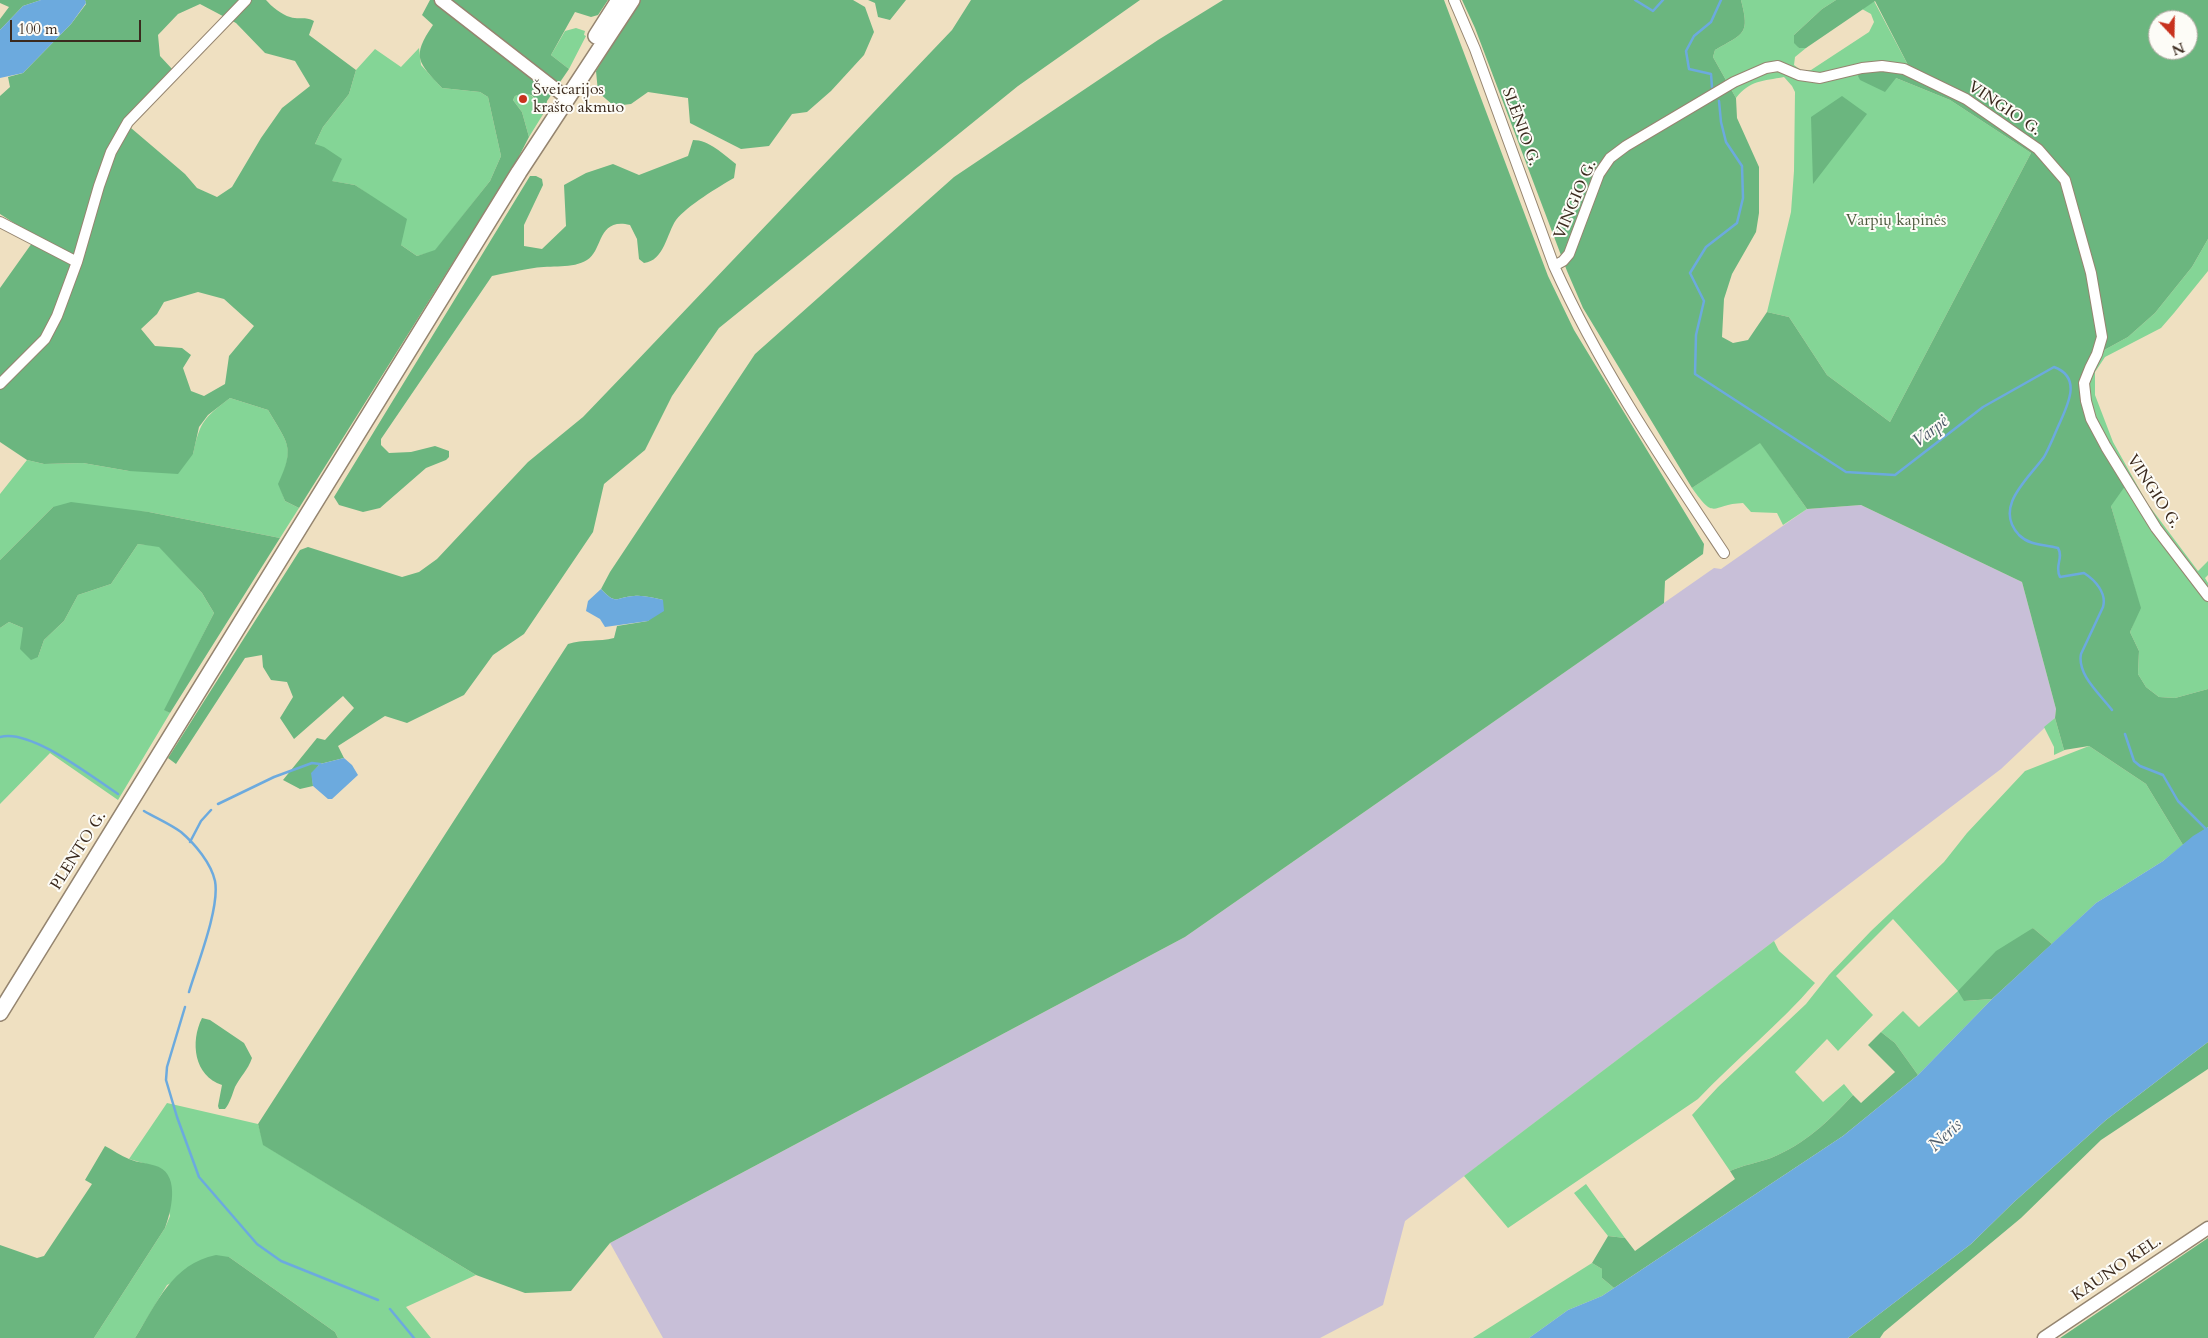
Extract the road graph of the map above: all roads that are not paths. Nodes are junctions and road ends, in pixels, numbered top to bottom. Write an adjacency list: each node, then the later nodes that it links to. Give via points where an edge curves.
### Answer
1 (246, 0): 8 (street, via 128,122 111,152 98,186)
2 (441, 0): 6 (main road)
3 (619, 0): 6 (highway, via 575,74)
4 (632, 0): 6 (highway, PLENTO G.)
5 (1454, 0): 9 (street, SLĖNIO G.)
6 (567, 98): 13 (highway, PLENTO G., via 518,172)
7 (0, 222): 8 (street)
8 (77, 262): 10 (street, via 45,339)
9 (1554, 266): 11 (street, SLĖNIO G., via 1584,329 1640,425); 12 (street, VINGIO G., via 1569,254 1599,174 1610,158 1759,70 1778,66 1799,75 1820,78 1862,68 1904,69 1966,99 2038,149 2065,180 2091,273 2102,337 2084,383 2091,419 2156,528)
10 (0, 384)
11 (1724, 553)
12 (2208, 596)
13 (0, 1013)
14 (2208, 1228): 15 (main road, KAUNO KEL.)
15 (2044, 1338)

